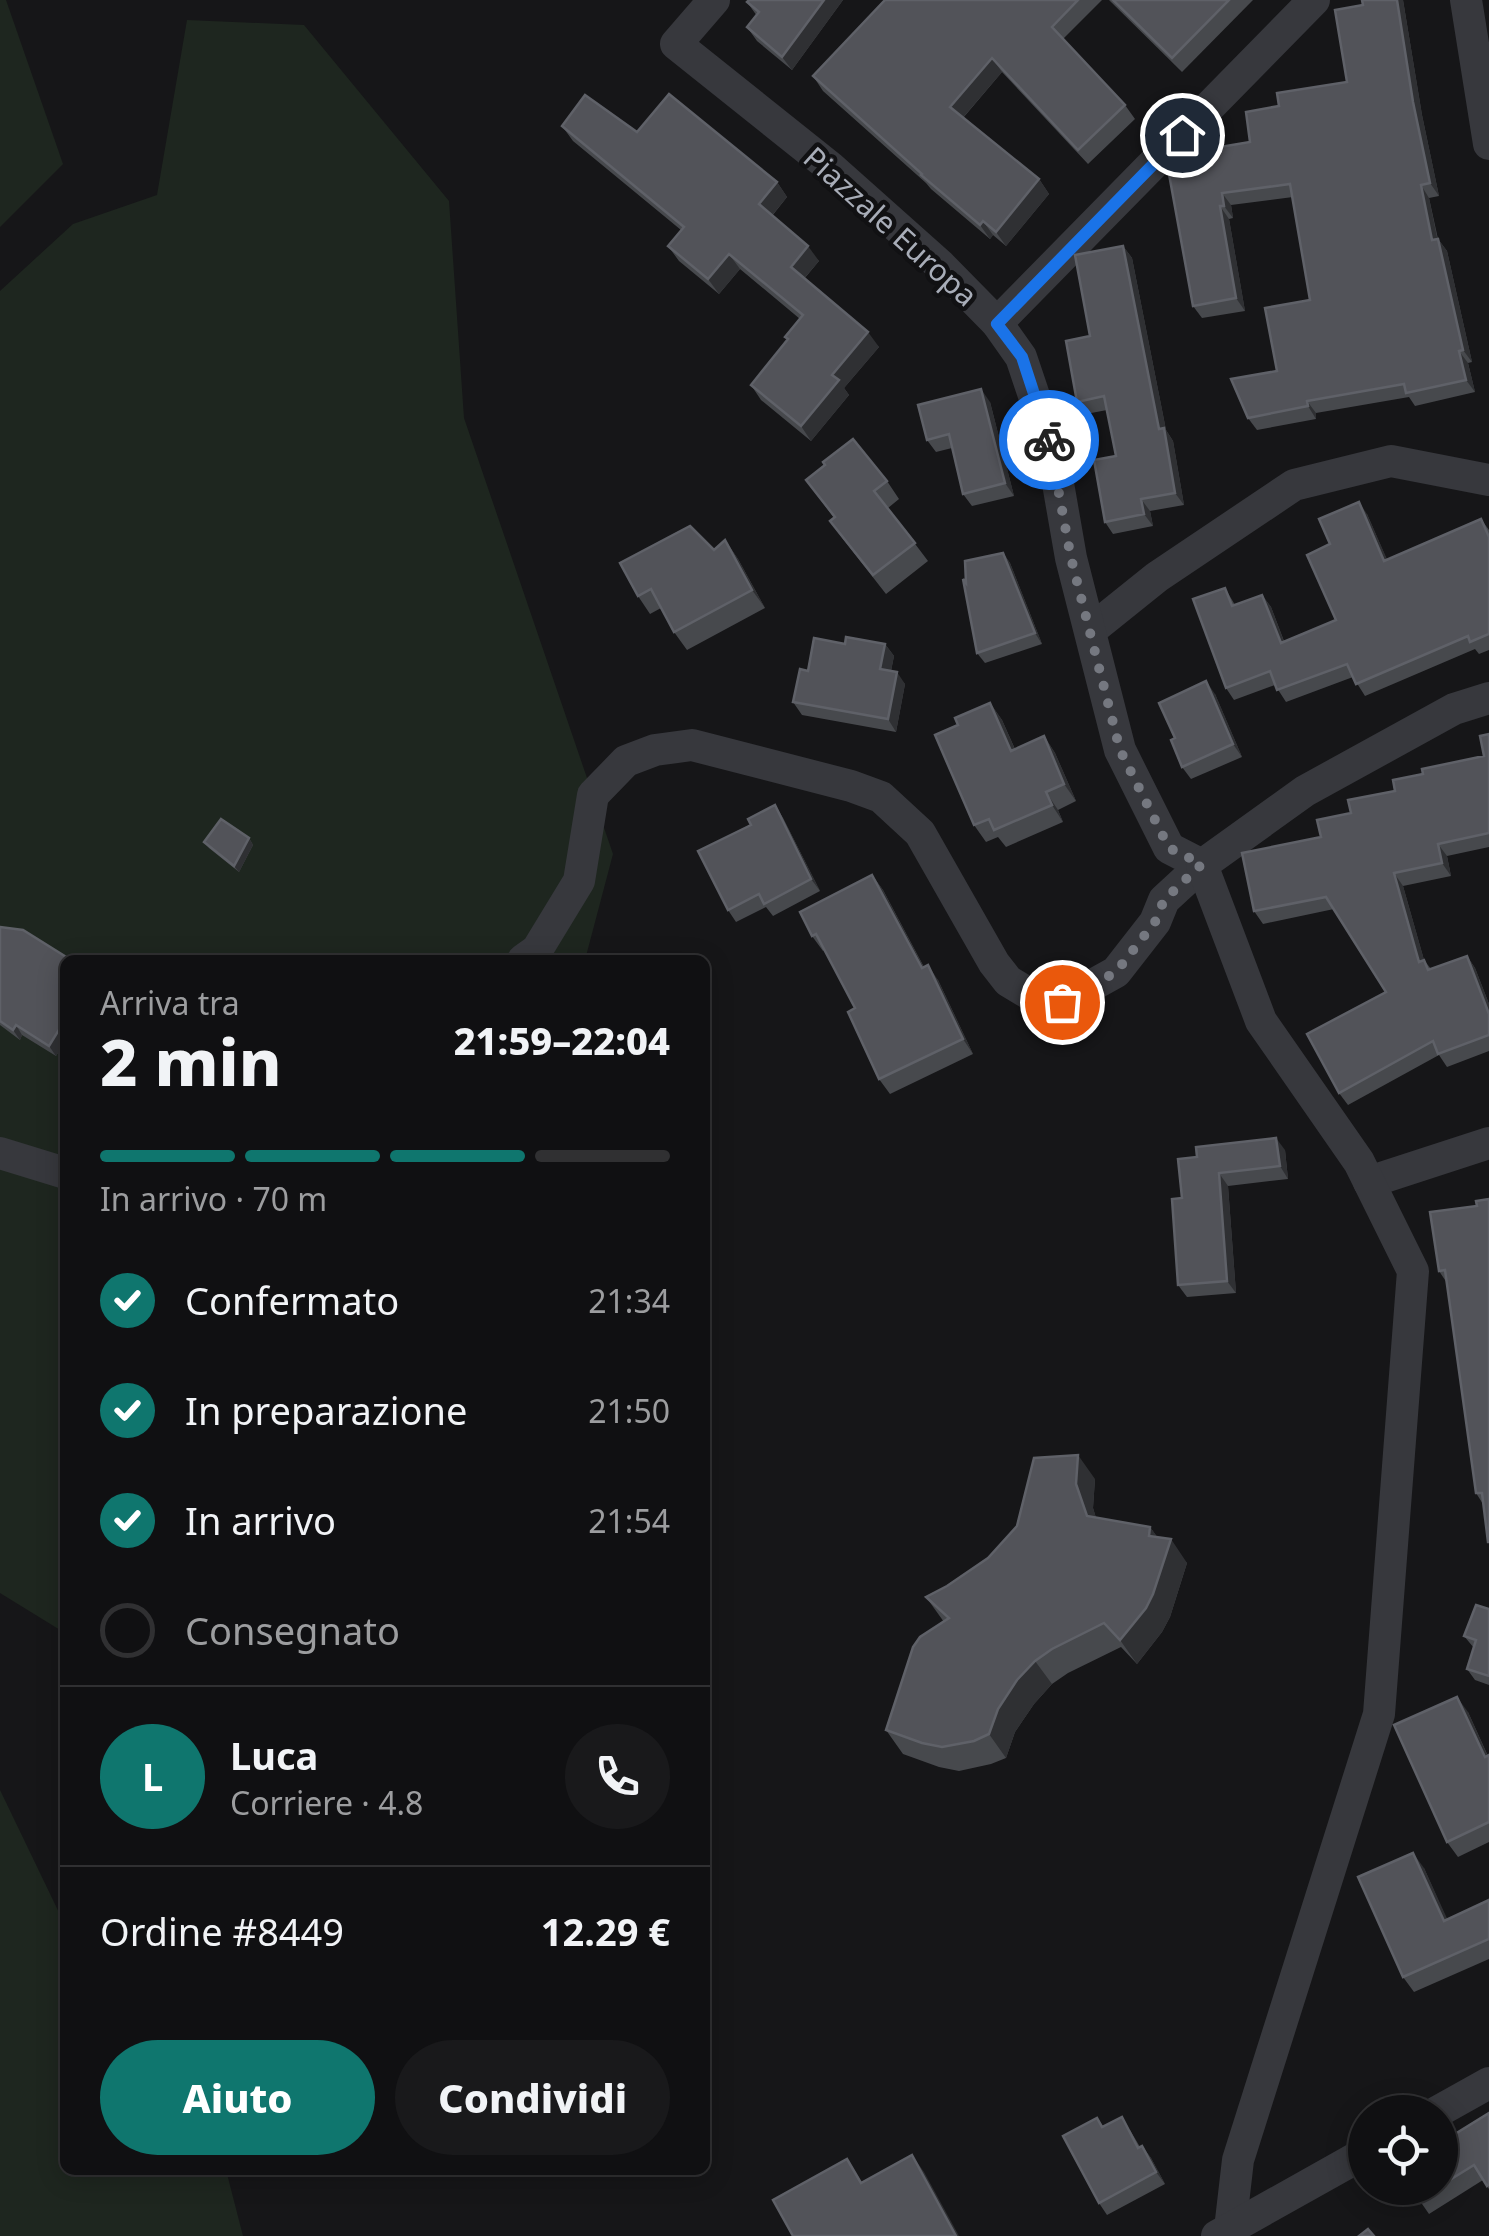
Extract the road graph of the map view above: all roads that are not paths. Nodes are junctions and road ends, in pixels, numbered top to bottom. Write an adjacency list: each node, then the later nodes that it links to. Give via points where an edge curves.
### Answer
1 (714, 0): 5 (street, Piazzale Europa, via 676,44 830,168)
2 (1314, 0): 5 (street)
3 (1466, 0): 4 (street)
4 (1489, 144)
5 (997, 324): 7 (street, Piazzale Europa, via 1022,357 1052,450)
6 (1489, 480): 7 (street, via 1392,462 1294,485 1156,577)
7 (1091, 630): 9 (street, Piazzale Europa, via 1120,750 1169,848)
8 (1489, 698): 9 (street, via 1454,709 1306,791)
9 (1202, 864): 10 (street, via 1164,900 1116,972 1062,1002 1038,999 1008,981 994,963 920,833 881,797 692,745 674,747 626,761 593,795 579,881); 14 (street, via 1261,1022)
10 (530, 955)
11 (1489, 1142): 14 (street)
12 (0, 1153): 13 (street)
13 (60, 1171)
14 (1369, 1182): 18 (street, via 1414,1271 1379,1714 1238,2160)
15 (1489, 2083): 16 (street)
16 (1458, 2100)
17 (1348, 2162): 18 (street)
18 (1223, 2232)

